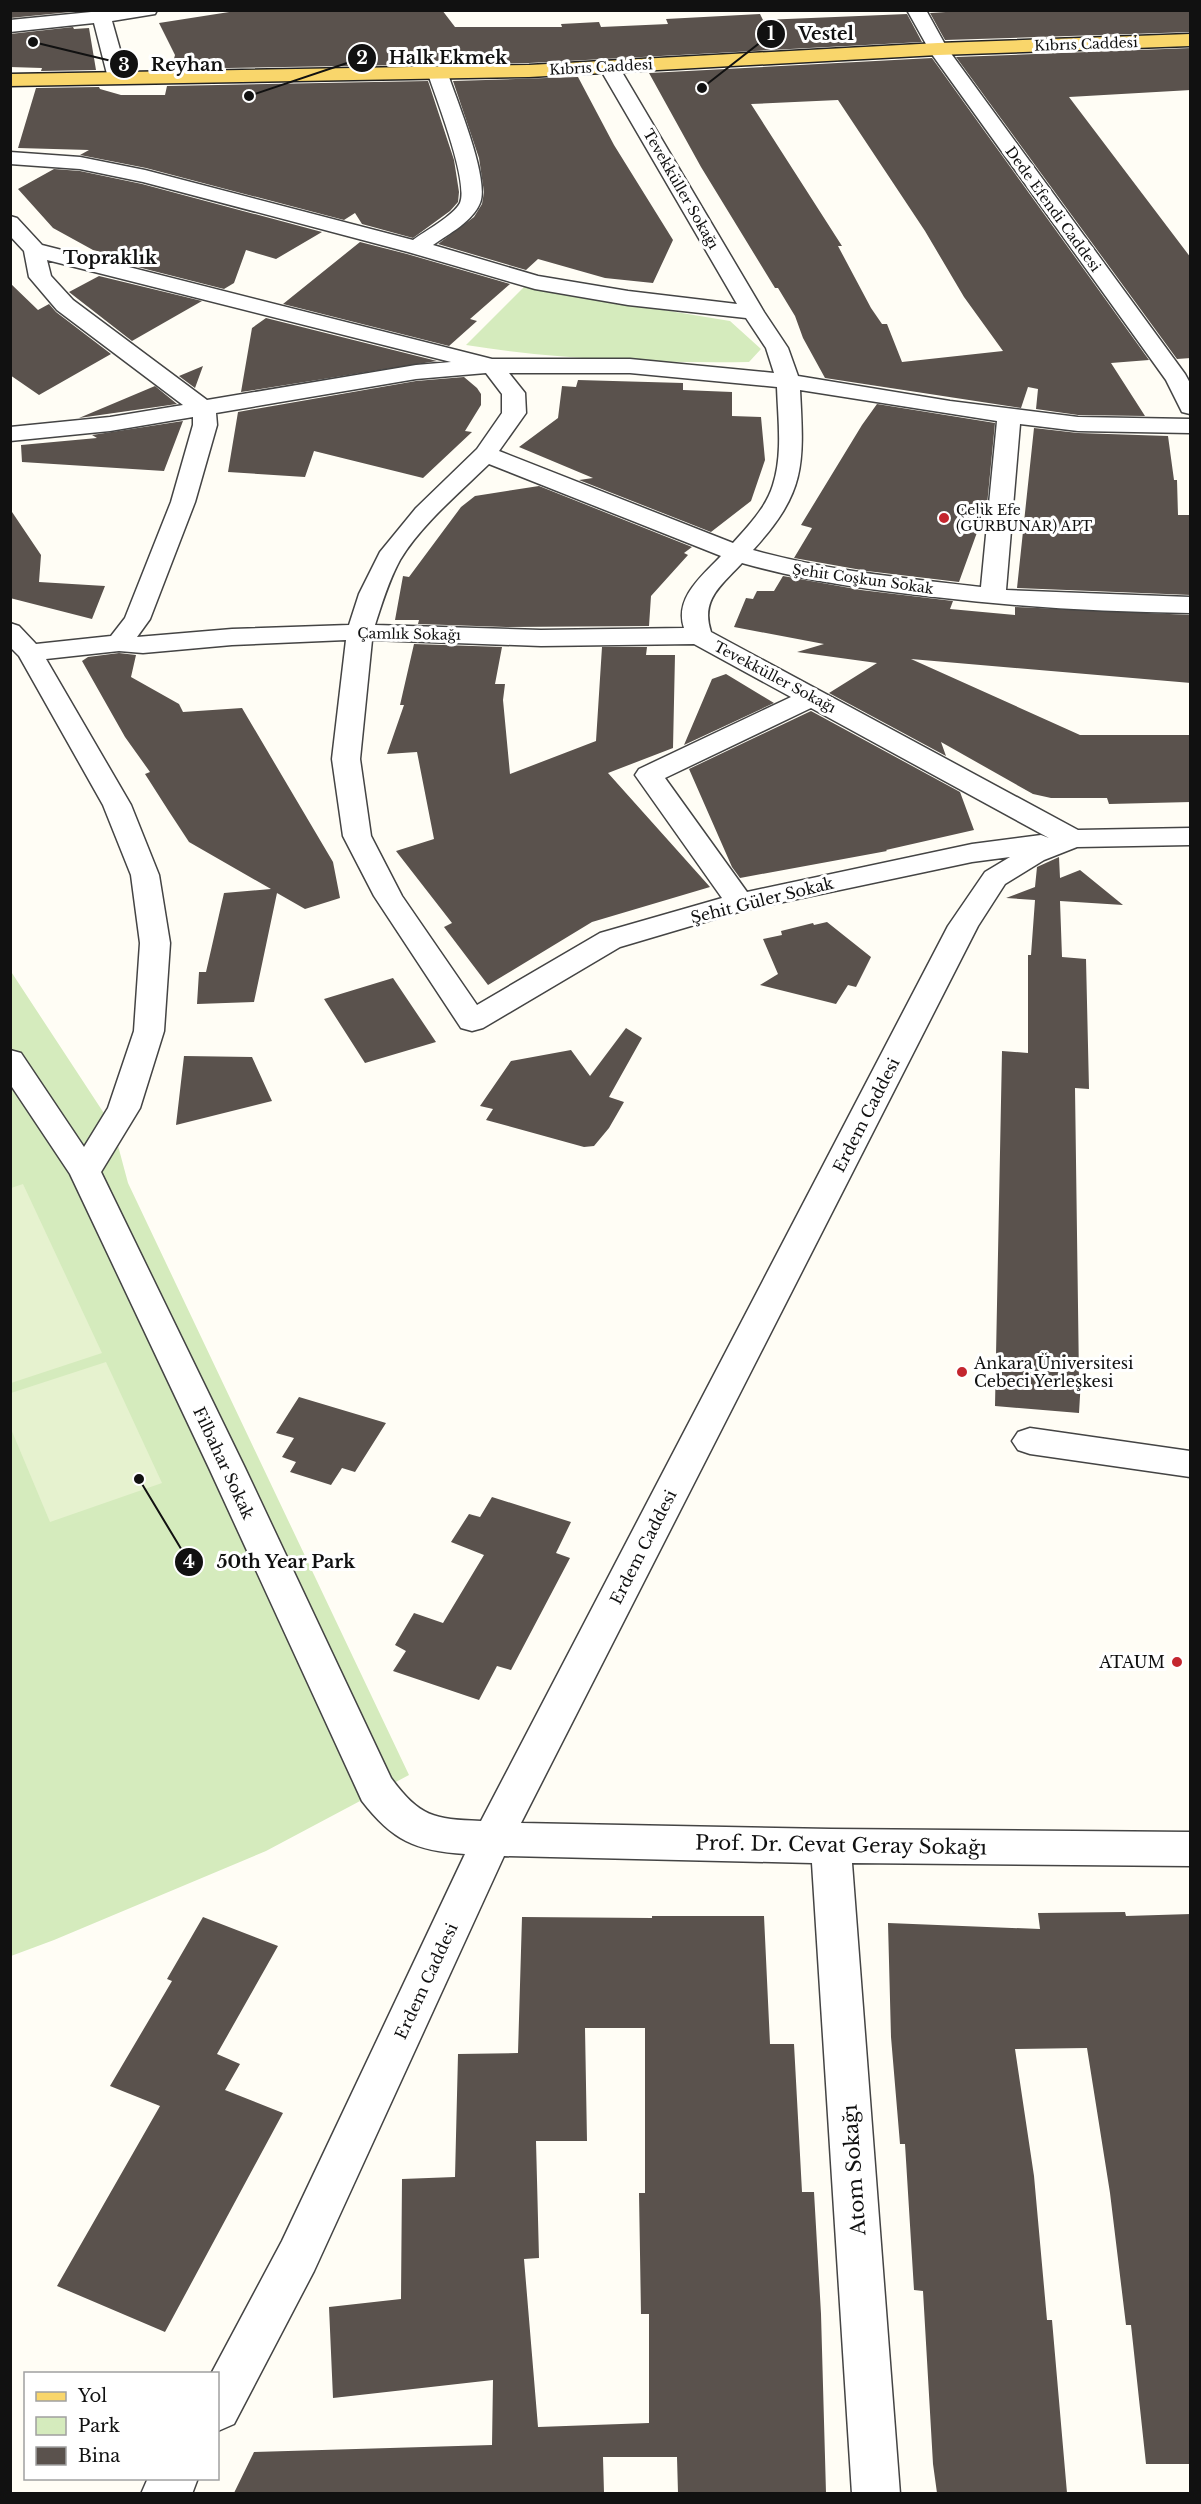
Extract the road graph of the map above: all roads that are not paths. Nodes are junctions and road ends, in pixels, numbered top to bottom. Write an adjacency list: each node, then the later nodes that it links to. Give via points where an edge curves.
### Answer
1 (148, 10): 3 (street)
2 (916, 10): 6 (street, Dede Efendi Caddesi)
3 (101, 14): 4 (street); 9 (street)
4 (10, 26)
5 (1191, 40): 6 (main road, Kıbrıs Caddesi)
6 (938, 49): 7 (main road, Kıbrıs Caddesi); 17 (street, Dede Efendi Caddesi)
7 (609, 67): 8 (main road, Kıbrıs Caddesi); 15 (street, Tevekküller Sokağı)
8 (438, 74): 9 (main road, Kıbrıs Caddesi); 13 (street, via 472,179 472,201)
9 (118, 78): 10 (main road, Kıbrıs Caddesi)
10 (10, 80)
11 (10, 158): 13 (street, via 80,163 145,177)
12 (10, 222): 14 (street)
13 (416, 247): 15 (street, via 535,282 628,298)
14 (34, 249): 16 (street); 20 (street, via 40,277 65,305)
15 (753, 312): 18 (street, Tevekküller Sokağı, via 777,348)
16 (492, 366): 18 (street, via 630,366); 20 (street, via 416,372); 24 (street, via 513,393 514,413)
17 (1184, 379): 19 (street, Dede Efendi Caddesi)
18 (788, 381): 21 (street); 25 (street, Tevekküller Sokağı, via 791,446 785,486 765,522)
19 (1191, 407)
20 (204, 409): 23 (street); 31 (street, via 205,425 183,502 137,619)
21 (1009, 417): 22 (street, via 1078,424); 26 (street)
22 (1191, 426)
23 (10, 434)
24 (485, 454): 25 (street, Şehit Coşkun Sokak); 29 (street, via 425,513 389,557)
25 (736, 553): 26 (street, Şehit Coşkun Sokak, via 850,580); 30 (street, Tevekküller Sokağı, via 700,594 693,617)
26 (993, 596): 27 (street, Şehit Coşkun Sokak)
27 (1191, 605)
28 (10, 631): 32 (street)
29 (360, 632): 30 (street, Çamlık Sokağı, via 541,638); 31 (street, Çamlık Sokağı, via 143,645); 36 (street, Şehit Güler Sokak, via 346,759 357,836 388,896 472,1021 610,940)
30 (699, 636): 33 (street, Tevekküller Sokağı)
31 (119, 643): 32 (street, Çamlık Sokağı)
32 (30, 653): 38 (street, via 117,805 145,875 155,943 149,1031 124,1108)
33 (812, 697): 35 (street, Tevekküller Sokağı); 36 (street, via 649,775)
34 (1191, 837): 35 (street, Erdem Caddesi)
35 (1073, 839): 36 (street, Şehit Güler Sokak, via 972,853); 41 (street, Erdem Caddesi, via 1034,854 995,878 963,926)
36 (740, 902)
37 (10, 1060): 38 (street, Filbahar Sokak)
38 (85, 1172): 41 (street, Filbahar Sokak, via 376,1789 399,1817 419,1830 450,1837)
39 (1030, 1441): 40 (street)
40 (1191, 1464)
41 (492, 1839): 42 (street, Prof. Dr. Cevat Geray Sokağı); 44 (street, Erdem Caddesi, via 298,2256)
42 (831, 1846): 43 (street, Prof. Dr. Cevat Geray Sokağı); 47 (street, Atom Sokağı)
43 (1191, 1849)
44 (219, 2406)
45 (173, 2480): 46 (street)
46 (165, 2493)
47 (876, 2493)

